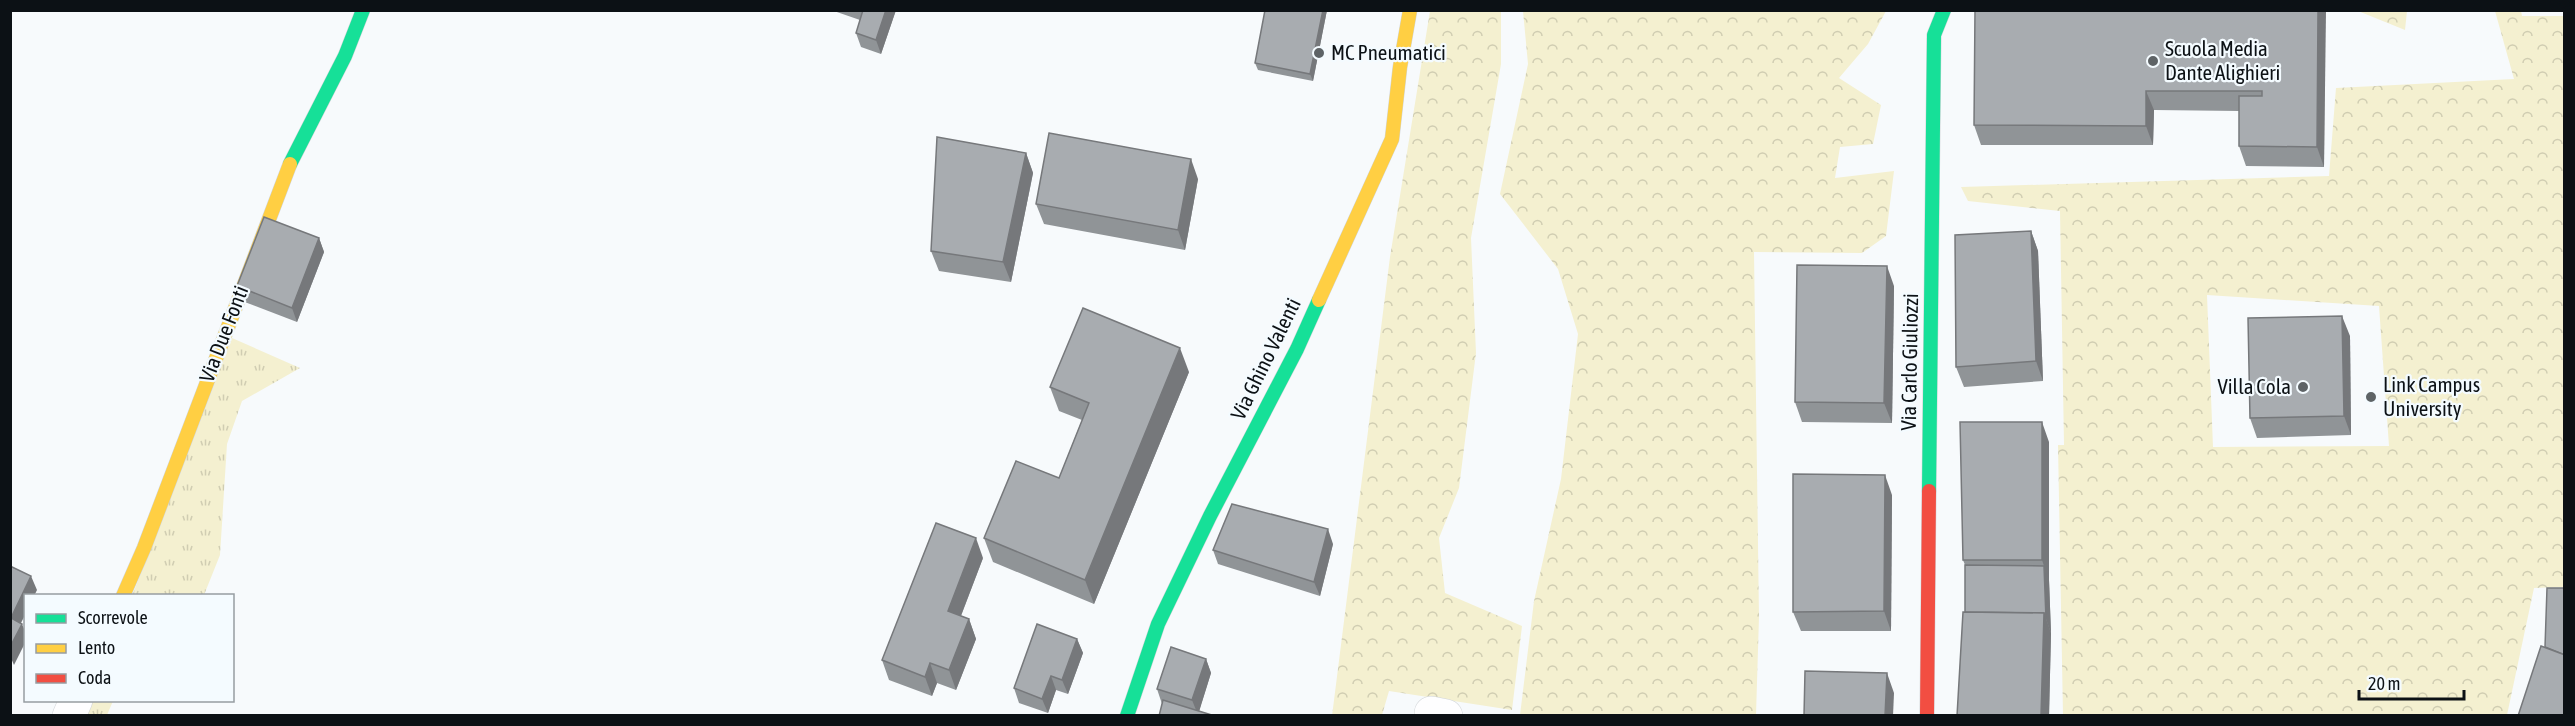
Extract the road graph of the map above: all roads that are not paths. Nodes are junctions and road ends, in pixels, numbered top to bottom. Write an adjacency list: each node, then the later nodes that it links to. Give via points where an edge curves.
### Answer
1 (363, 10): 4 (street, Via Due Fonti, via 345,56 283,178)
2 (1410, 10): 7 (street, Via Ghino Valenti, via 1392,139 1297,349 1158,624)
3 (1944, 10): 8 (street, Via Carlo Giuliozzi, via 1934,35)
4 (124, 594)
5 (75, 702): 6 (street)
6 (69, 716)
7 (1127, 716)
8 (1927, 716)

